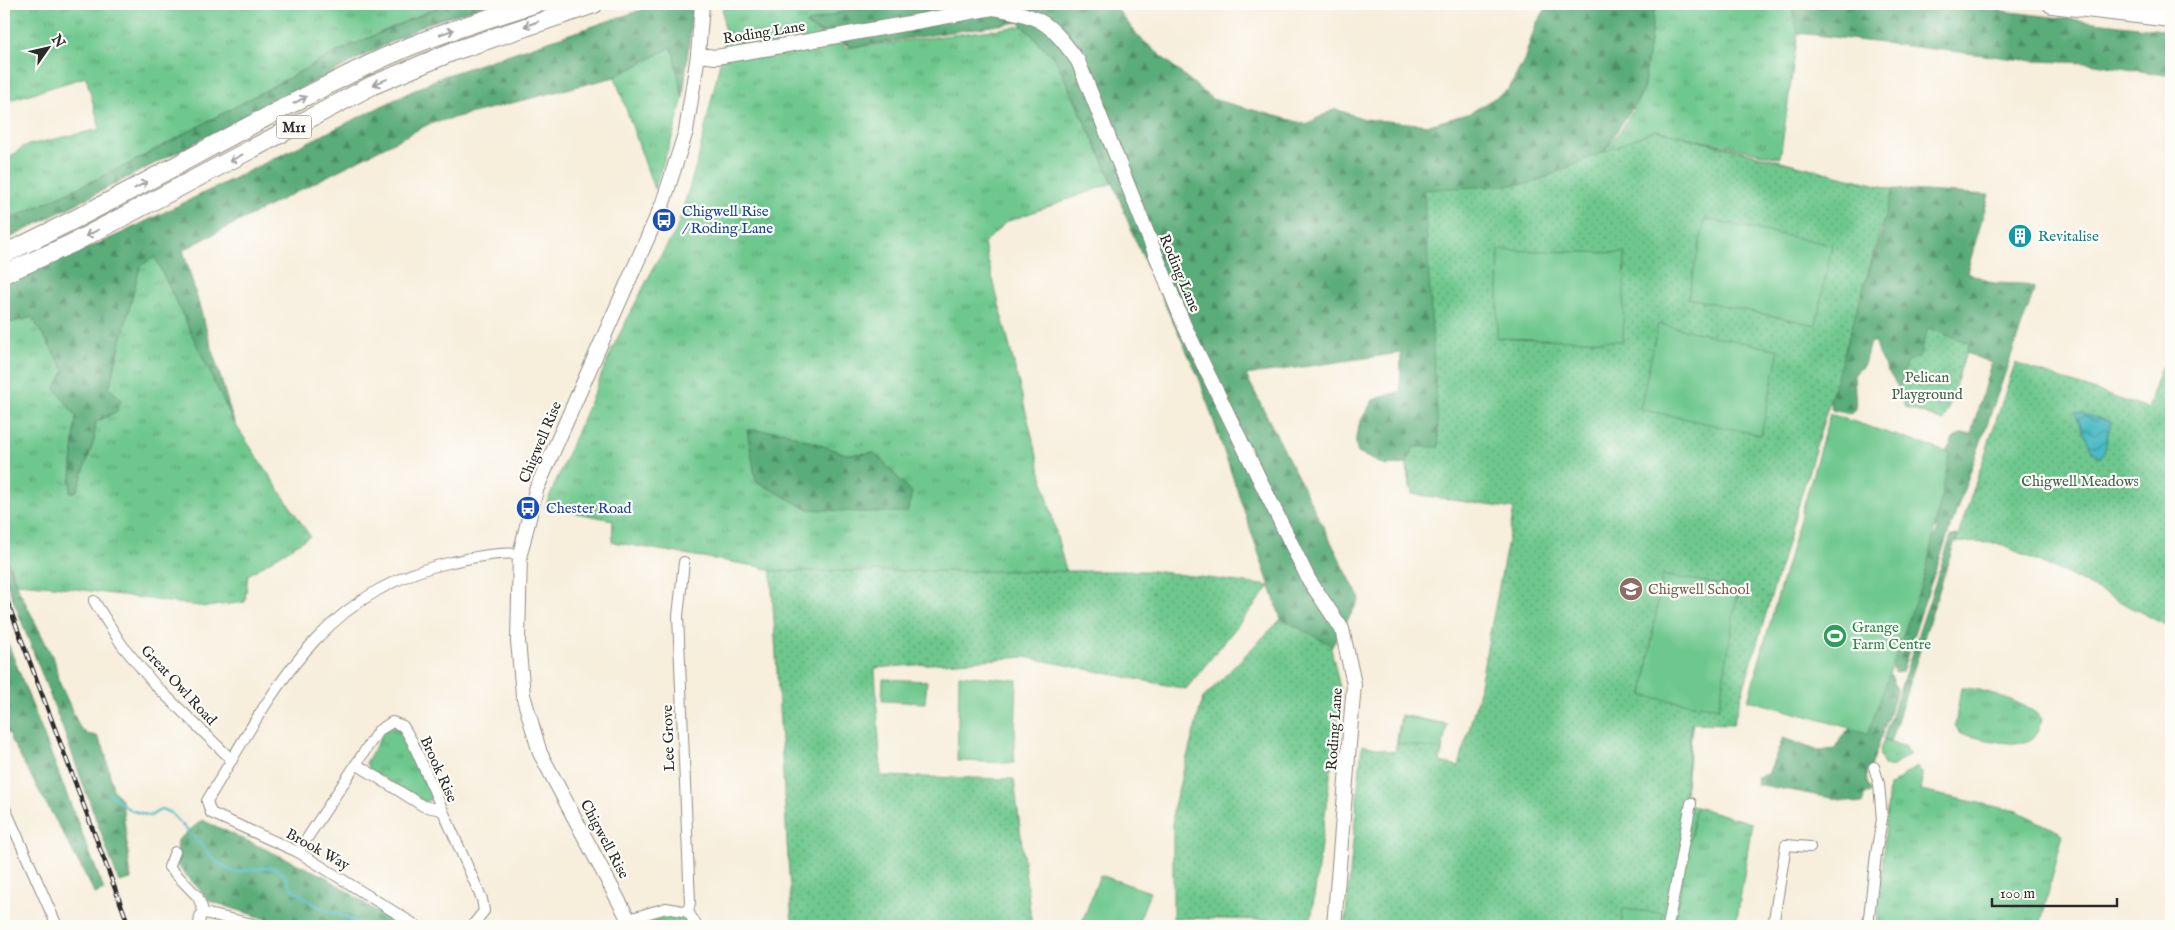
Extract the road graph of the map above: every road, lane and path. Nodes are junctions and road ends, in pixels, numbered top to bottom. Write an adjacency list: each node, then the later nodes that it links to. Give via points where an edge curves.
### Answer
1 (534, 4): 7 (highway, M11, one-way to 1, via 364,66 444,33)
2 (594, 4): 8 (highway, M11, one-way to 8, via 454,50 373,85 81,238)
3 (702, 4): 6 (street, Roding Lane)
4 (2052, 4): 5 (highway)
5 (2171, 18)
6 (698, 55): 9 (street, Chigwell Rise, via 686,131 663,203 536,490); 29 (street, Roding Lane, via 716,57 993,8 1040,19 1060,37 1078,61 1184,325 1309,580 1342,629 1354,684)
7 (4, 254)
8 (4, 274)
9 (520, 554): 12 (street, via 479,556 425,568 373,591 337,617 298,657); 23 (street, Chigwell Rise, via 518,641 523,695 540,753)
10 (684, 562): 21 (street, Lee Grove, via 678,616)
11 (94, 601): 12 (street, Great Owl Road, via 122,645 155,685)
12 (232, 760): 20 (street, Brook Way, via 207,801 211,813)
13 (356, 764): 17 (street, via 423,806); 17 (street, Brook Rise, via 378,730 392,722 403,726); 20 (street, Brook Rise)
14 (1874, 767): 32 (street, via 1882,819)
15 (1691, 803): 30 (street)
16 (4, 806): 24 (street)
17 (441, 810): 27 (street, Brook Rise, via 482,899 484,911)
18 (1810, 847): 31 (street, via 1786,845)
19 (175, 852): 22 (street, via 169,867 198,897)
20 (298, 852): 26 (street, Brook Way)
21 (688, 912): 23 (street, via 666,908); 28 (street)
22 (201, 919): 25 (street)
23 (630, 923)
24 (57, 926)
25 (261, 926)
26 (418, 926)
27 (472, 926)
28 (698, 926)
29 (1334, 926)
30 (1668, 926)
31 (1773, 926)
32 (1868, 926)

